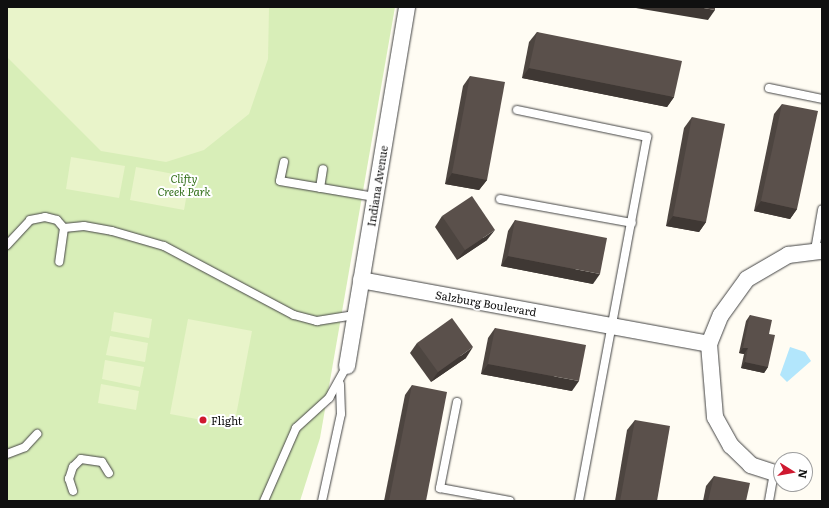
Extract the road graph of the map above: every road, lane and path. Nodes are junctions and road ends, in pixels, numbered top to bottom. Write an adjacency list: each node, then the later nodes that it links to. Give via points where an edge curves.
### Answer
1 (407, 7): 8 (street, Indiana Avenue)
2 (769, 88): 3 (lane)
3 (822, 99)
4 (517, 110): 11 (lane, via 647,137)
5 (284, 162): 7 (lane, via 280,180)
6 (323, 169): 7 (lane)
7 (320, 188): 8 (lane)
8 (375, 197): 16 (street, Indiana Avenue)
9 (500, 199): 11 (lane)
10 (822, 210): 14 (lane)
11 (632, 223): 18 (lane)
12 (64, 228): 13 (lane, via 57,220 45,217 30,220); 15 (lane); 17 (lane, via 84,226 112,231 164,246 294,315 317,321)
13 (7, 245)
14 (819, 250): 19 (street, via 788,255 747,279 721,315)
15 (59, 262)
16 (361, 280): 17 (street, Indiana Avenue); 18 (street, Salzburg Boulevard)
17 (355, 315): 20 (street, Indiana Avenue)
18 (612, 326): 19 (street, Salzburg Boulevard); 32 (lane)
19 (709, 344): 25 (street, via 715,417 731,446 751,465)
20 (347, 366): 21 (lane)
21 (340, 384): 29 (lane, via 296,428); 30 (lane, via 341,414)
22 (457, 402): 31 (lane, via 440,488)
23 (37, 434): 24 (lane, via 25,447)
24 (7, 454)
25 (773, 472)
26 (109, 473): 28 (lane, via 102,462 91,458 81,459 73,467 69,479)
27 (773, 489): 33 (lane)
28 (73, 491)
29 (264, 501)
30 (322, 501)
31 (510, 501)
32 (579, 501)
33 (769, 501)

